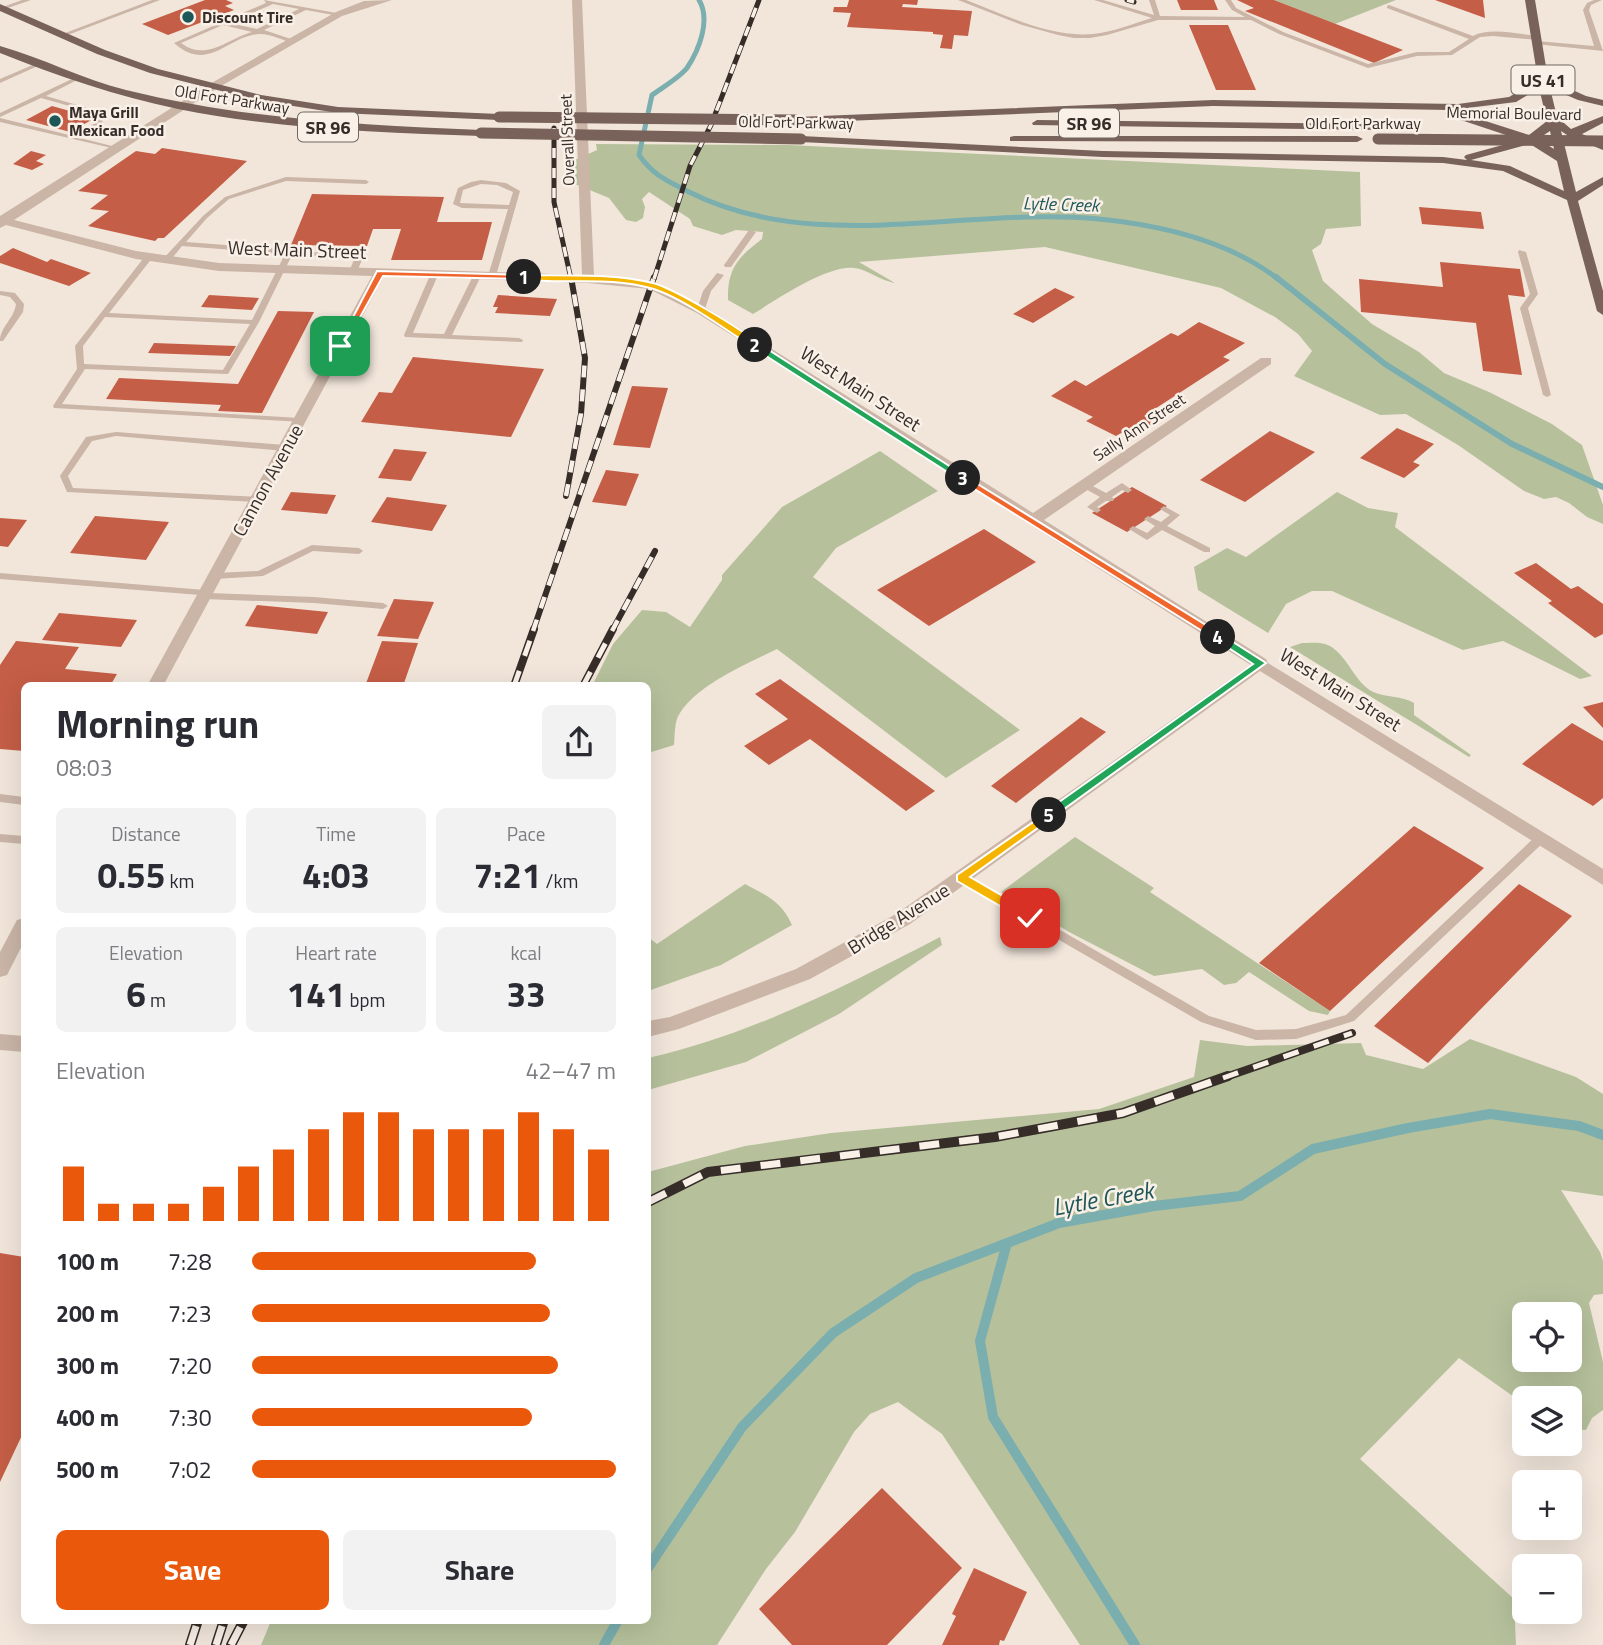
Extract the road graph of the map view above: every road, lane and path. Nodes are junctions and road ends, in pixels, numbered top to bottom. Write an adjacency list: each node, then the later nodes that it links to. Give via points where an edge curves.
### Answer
1 (28, 0): 13 (lane)
2 (157, 0): 21 (lane)
3 (261, 0): 12 (lane)
4 (387, 0): 16 (street)
5 (577, 0): 70 (street, Overall Street)
6 (961, 0): 17 (lane, via 1075,36 1107,33)
7 (1097, 0): 17 (lane)
8 (1152, 0): 17 (lane)
9 (1228, 0): 18 (lane, via 1234,9)
10 (1530, 0): 24 (main road, US 41)
11 (1599, 0): 26 (lane, via 1586,10)
12 (272, 2): 15 (lane); 19 (lane)
13 (2, 7): 21 (main road, Old Fort Parkway / SR 96)
14 (1389, 7): 22 (lane)
15 (305, 8): 16 (lane); 20 (lane)
16 (339, 14): 23 (street)
17 (1158, 18): 18 (lane)
18 (1254, 19): 22 (lane, via 1368,66 1417,54 1450,54)
19 (222, 23): 20 (lane); 20 (lane, via 177,43 203,54)
20 (258, 32): 23 (lane)
21 (63, 35): 31 (main road, Old Fort Parkway / SR 96, via 154,71)
22 (1473, 38): 24 (lane, via 1493,34)
23 (292, 41): 31 (street)
24 (1537, 41): 26 (lane); 30 (main road, US 41)
25 (0, 49): 27 (main road, Old Fort Parkway / SR 96)
26 (1601, 49)
27 (37, 65): 28 (main road, Old Fort Parkway / SR 96); 29 (lane)
28 (76, 79): 32 (lane); 34 (main road, Old Fort Parkway / SR 96)
29 (0, 81)
30 (1543, 81): 33 (main road); 35 (main road, via 1524,95 1499,103); 39 (main road, US 41)
31 (212, 87): 34 (street); 38 (main road, Old Fort Parkway / SR 96, bridge, via 338,110)
32 (41, 96): 36 (lane); 43 (lane, via 100,117 100,123)
33 (1603, 103)
34 (177, 107): 44 (main road, Old Fort Parkway / SR 96, bridge, via 333,128); 48 (street)
35 (1419, 108): 38 (main road, via 1213,103); 45 (main road, via 1468,117)
36 (0, 118): 43 (lane)
37 (1603, 119): 42 (main road)
38 (796, 120): 41 (main road, Old Fort Parkway / SR 96)
39 (1555, 120): 42 (main road); 45 (main road); 49 (main road, US 41)
40 (1603, 130): 41 (main road, Memorial Boulevard / SR 96)
41 (1380, 133): 44 (main road, Old Fort Parkway / SR 96); 46 (main road, Old Fort Parkway / SR 96, bridge)
42 (1574, 135): 47 (main road); 49 (main road, via 1566,143)
43 (74, 138): 48 (lane)
44 (801, 139): 50 (main road, via 1104,155)
45 (1530, 139): 49 (main road); 50 (main road, via 1492,153)
46 (1603, 141)
47 (1603, 147)
48 (114, 148): 55 (street)
49 (1562, 159): 53 (main road, US 41)
50 (1443, 160): 53 (main road, via 1506,169)
51 (1603, 180): 53 (main road)
52 (366, 182): 57 (lane, via 286,179 227,198)
53 (1573, 199): 72 (main road, US 41)
54 (512, 207): 54 (lane, via 517,191 500,183 465,185 457,204); 69 (lane)
55 (2, 222): 60 (street, West Main Street)
56 (752, 232): 62 (lane)
57 (180, 244): 58 (lane); 61 (lane)
58 (290, 252): 63 (lane); 64 (lane, via 360,255)
59 (1522, 252): 81 (lane, via 1534,294 1524,308)
60 (149, 257): 61 (street, West Main Street); 74 (lane)
61 (166, 260): 63 (street, West Main Street)
62 (728, 265)
63 (281, 269): 64 (street, West Main Street); 75 (lane)
64 (353, 272): 65 (street, West Main Street)
65 (380, 273): 66 (street, West Main Street); 82 (street, Cannon Avenue)
66 (434, 275): 68 (street, West Main Street); 76 (lane, via 408,335)
67 (720, 275): 73 (lane, via 707,291)
68 (477, 276): 69 (street, West Main Street); 76 (lane)
69 (492, 276): 70 (street, West Main Street)
70 (588, 279): 73 (street, West Main Street, via 652,286)
71 (0, 293): 77 (lane, via 12,295 20,304)
72 (1602, 307)
73 (701, 310): 91 (street, West Main Street)
74 (104, 315): 75 (lane); 80 (lane, via 79,346)
75 (254, 322): 80 (lane, via 225,372)
76 (447, 337): 78 (lane)
77 (0, 339)
78 (519, 340)
79 (1266, 361): 84 (street, Sally Ann Street)
80 (80, 366): 82 (lane, via 57,406)
81 (1547, 395)
82 (300, 420): 83 (street, Cannon Avenue)
83 (285, 448): 87 (street, Cannon Avenue); 87 (lane, via 116,434 89,439 64,476 70,490)
84 (1085, 485): 86 (lane); 91 (street, Sally Ann Street)
85 (1128, 490): 86 (lane, via 1122,486)
86 (1109, 498): 89 (lane, via 1091,507)
87 (257, 499): 97 (street, Cannon Avenue)
88 (1164, 509): 92 (lane, via 1176,515)
89 (1097, 510)
90 (1148, 519): 92 (lane)
91 (1032, 522): 100 (street, West Main Street)
92 (1161, 526): 93 (lane, via 1147,537); 94 (lane)
93 (1133, 529)
94 (1207, 550)
95 (359, 551): 97 (lane, via 312,548 260,574)
96 (0, 576): 98 (lane)
97 (215, 576): 98 (street, Cannon Avenue)
98 (205, 595): 99 (lane); 101 (street, Cannon Avenue)
99 (383, 606)
100 (1260, 663): 105 (street, West Main Street); 107 (street, Bridge Avenue)
101 (157, 682)
102 (0, 798): 103 (lane)
103 (21, 801)
104 (0, 838): 106 (lane)
105 (1540, 839): 107 (lane, via 1350,1017 1296,1034 1256,1035 1205,1018); 108 (street, West Main Street)
106 (21, 840)
107 (961, 878): 111 (street, Bridge Avenue, via 904,919 803,974)
108 (1603, 878)
109 (21, 931): 110 (street)
110 (0, 970)
111 (651, 1028)
112 (0, 1042): 113 (street)
113 (21, 1044)

